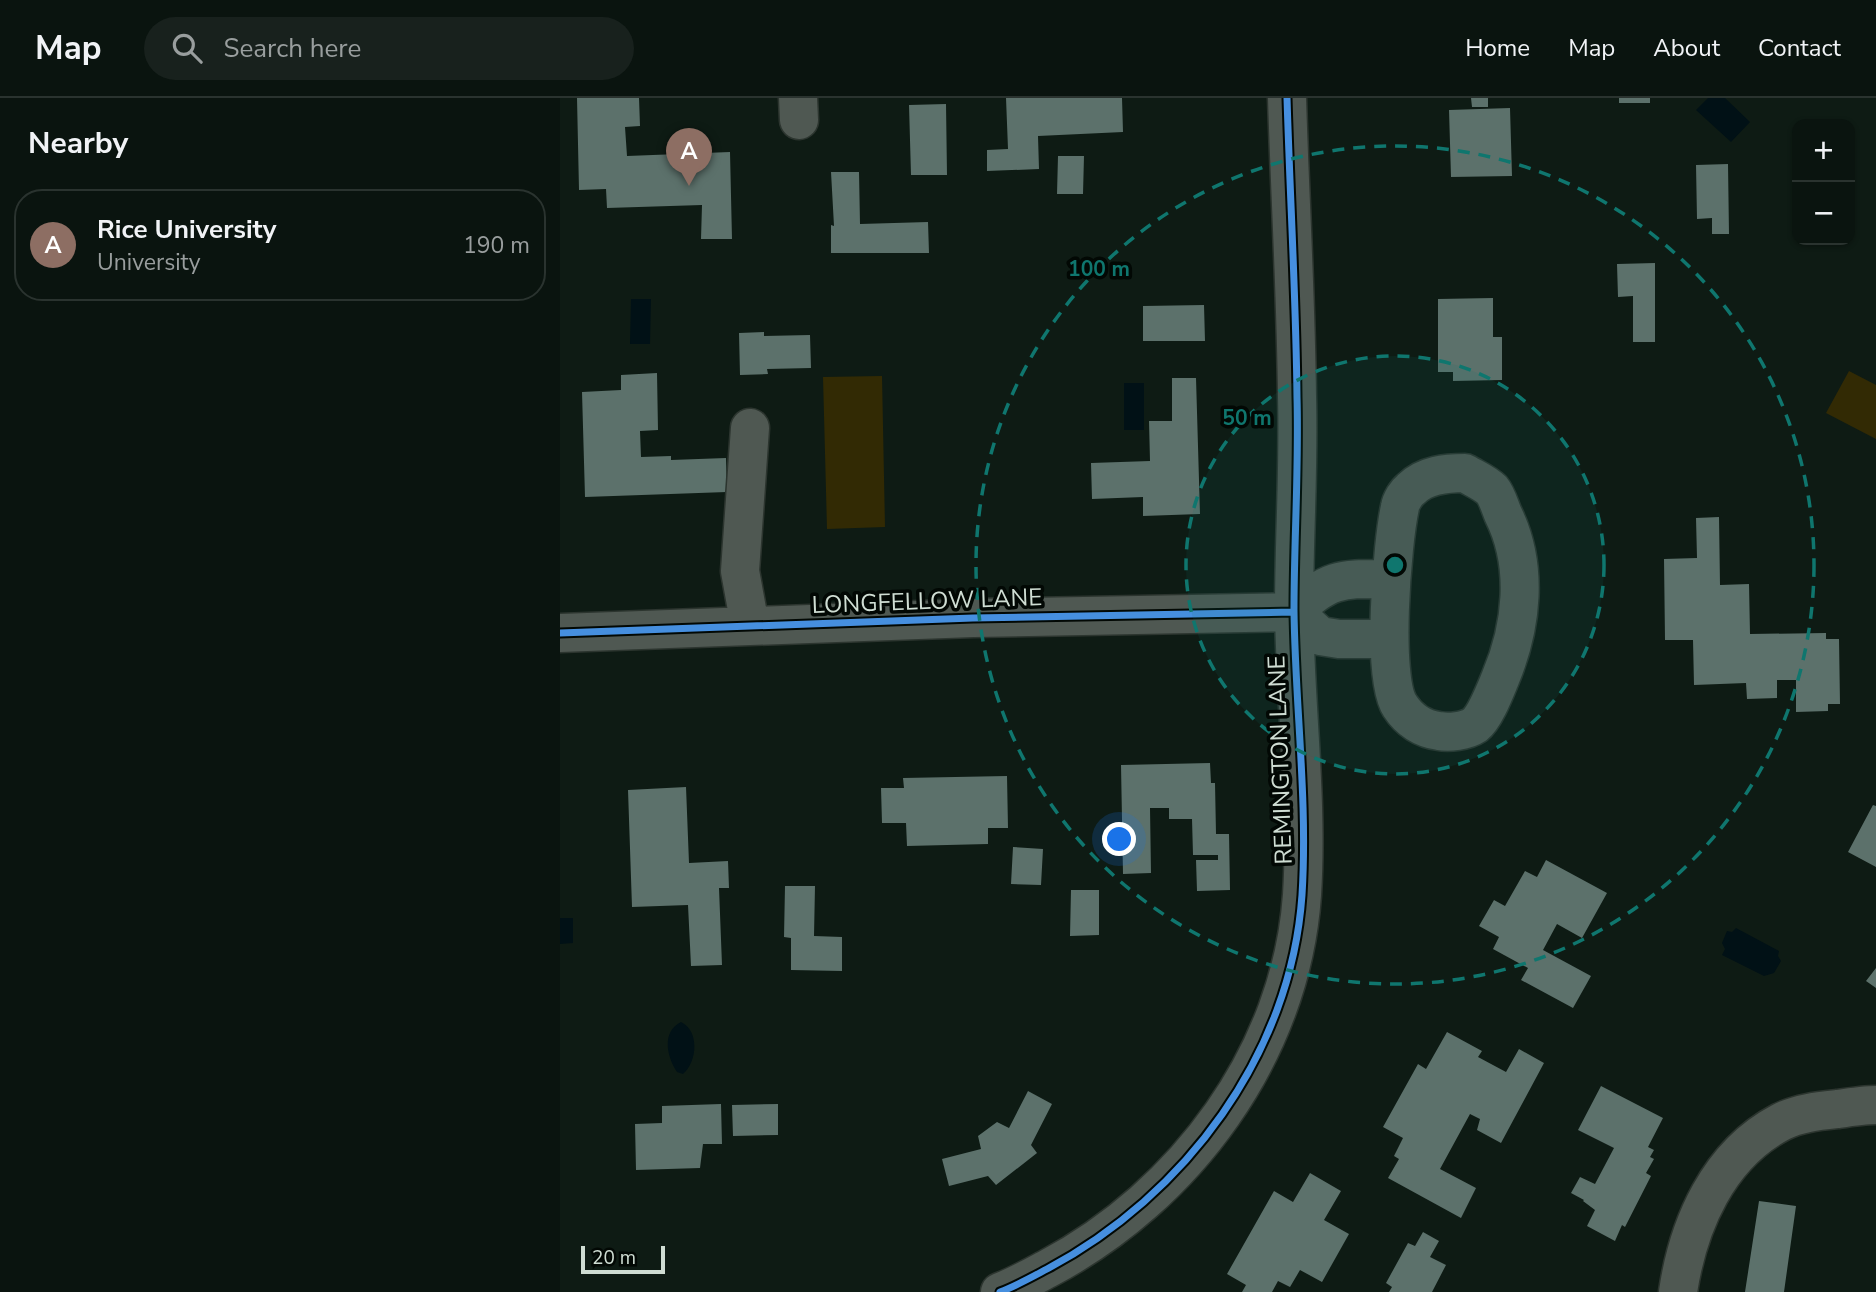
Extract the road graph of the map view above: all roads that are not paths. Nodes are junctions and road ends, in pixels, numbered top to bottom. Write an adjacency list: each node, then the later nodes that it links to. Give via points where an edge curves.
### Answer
1 (1287, 98): 4 (street, REMINGTON LANE, via 1297,398)
2 (750, 428): 5 (street, via 740,571)
3 (1391, 579): 4 (street, via 1344,579 1313,593); 7 (street); 7 (street, via 1400,504 1411,488 1439,474 1465,473 1492,491 1509,526 1520,597 1516,635 1505,668 1492,700 1475,724 1448,733 1412,720 1399,705 1393,684)
4 (1294, 612): 5 (street, LONGFELLOW LANE); 7 (street, via 1320,636); 9 (street, REMINGTON LANE, via 1304,832 1302,897 1295,952 1277,1011 1244,1081 1197,1148 1144,1204 1080,1252)
5 (750, 626): 6 (street, LONGFELLOW LANE)
6 (560, 633)
7 (1389, 639)
8 (1876, 1105): 10 (street, via 1813,1112 1782,1121 1756,1138 1729,1164 1708,1196 1689,1237)
9 (1000, 1292)
10 (1678, 1292)

